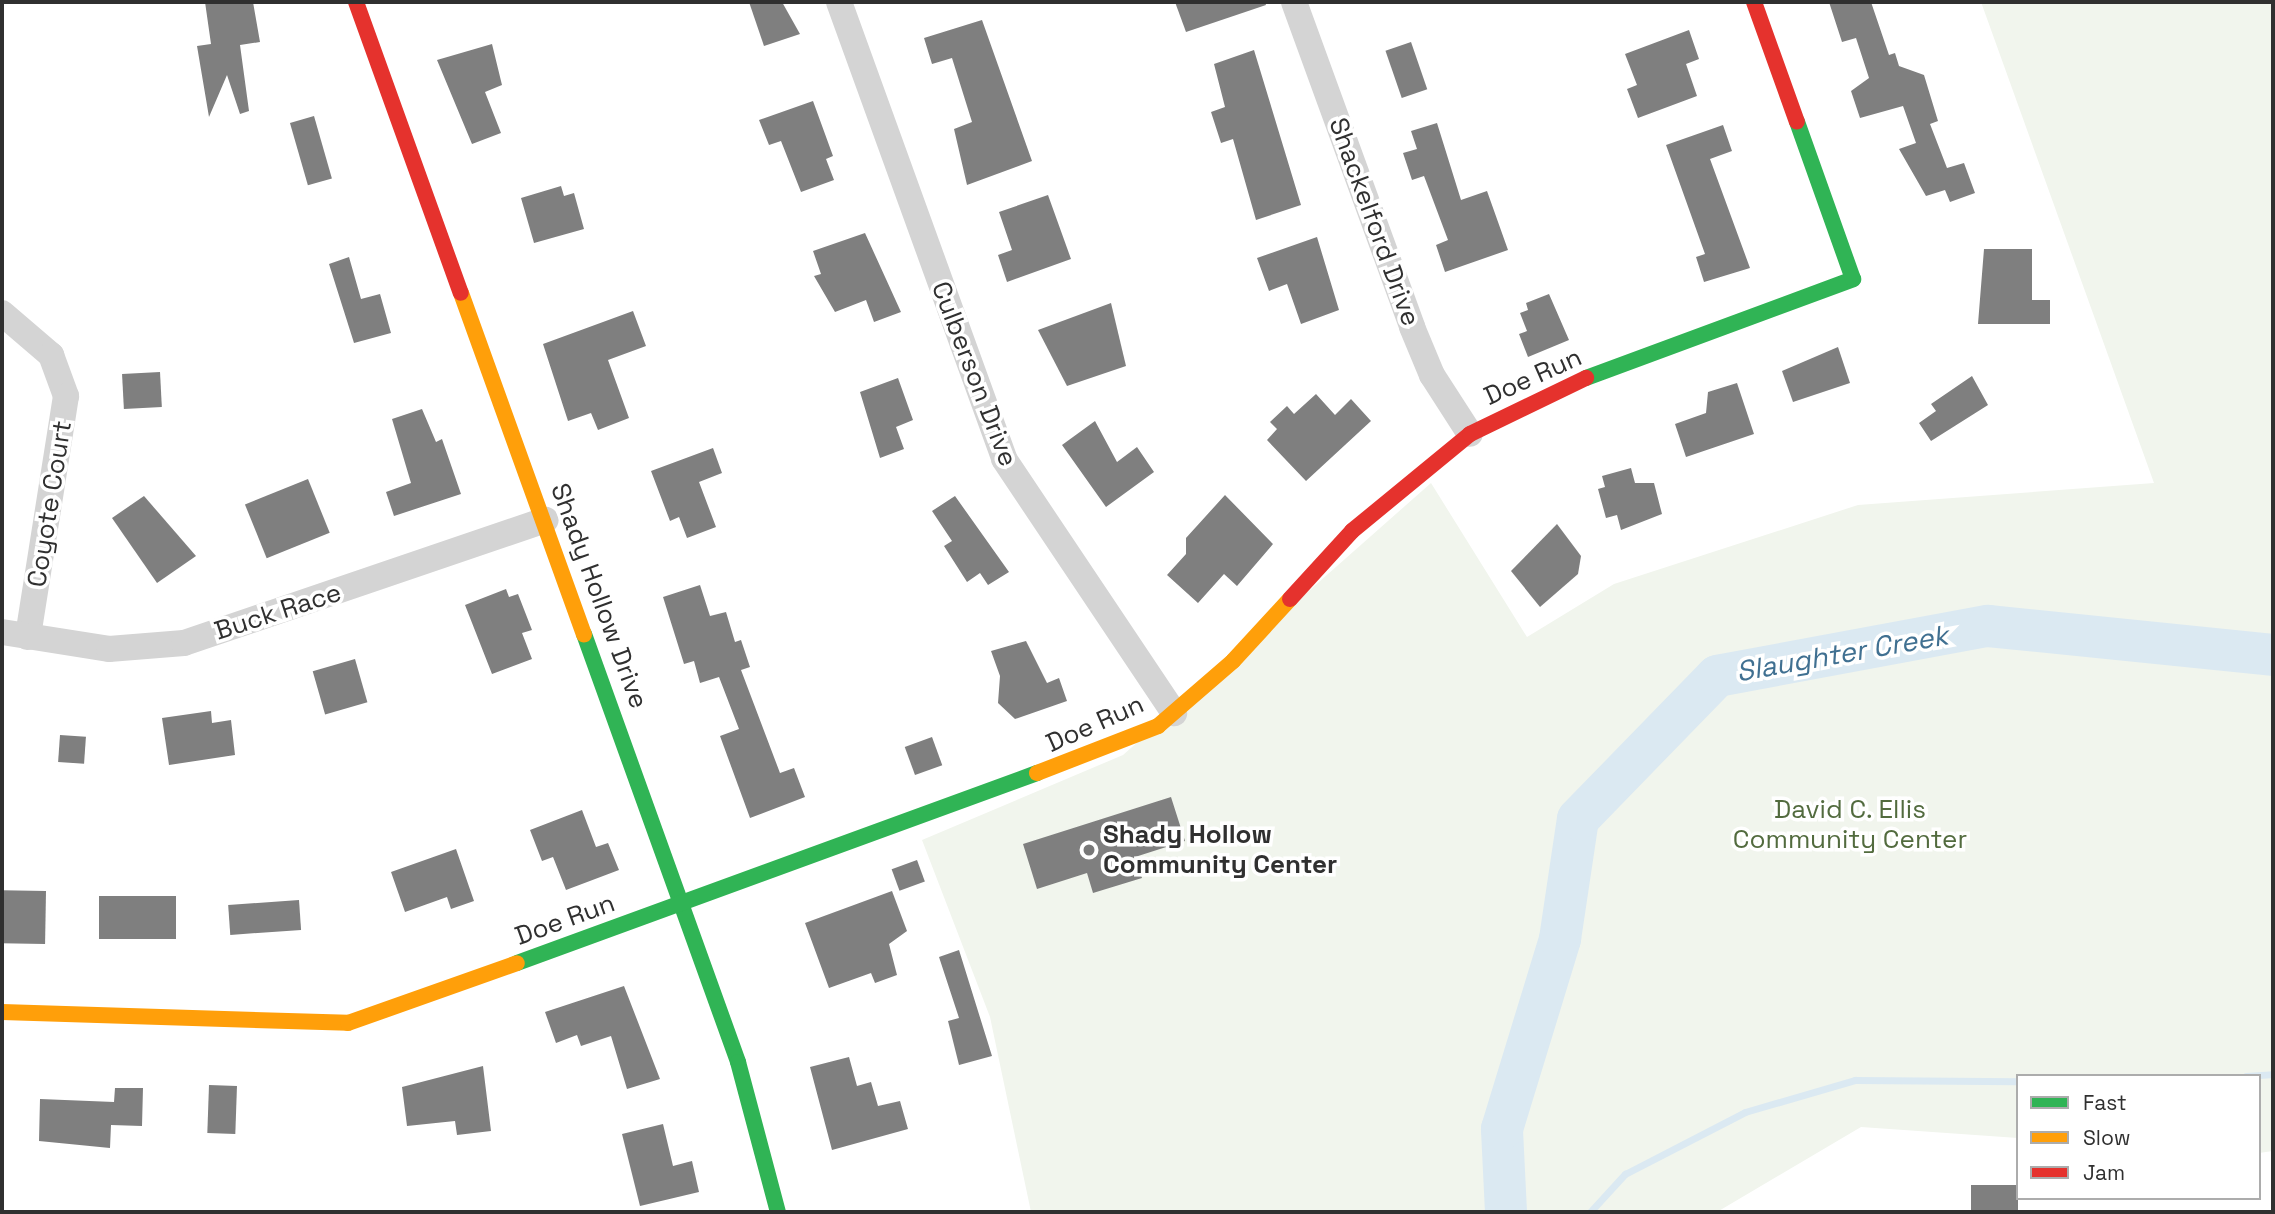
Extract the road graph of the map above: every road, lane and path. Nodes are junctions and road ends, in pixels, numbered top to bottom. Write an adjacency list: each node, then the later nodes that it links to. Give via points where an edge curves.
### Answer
1 (356, 2): 7 (street, Shady Hollow Drive)
2 (839, 2): 10 (street, Culberson Drive, via 1004,459)
3 (1294, 2): 6 (street, Shackelford Drive, via 1412,327 1432,375)
4 (1754, 2): 6 (street, Doe Run, via 1853,279 1549,392)
5 (2, 313): 9 (street, Coyote Court, via 51,355 66,396)
6 (1470, 434): 10 (street, Doe Run, via 1352,531 1233,661)
7 (546, 520): 9 (street, Buck Race, via 184,643 108,649); 11 (street, Shady Hollow Drive)
8 (2, 632): 9 (street, Buck Race)
9 (28, 637)
10 (1174, 713): 11 (street, Doe Run, via 1140,736 1067,765)
11 (682, 904): 12 (street, Doe Run, via 348,1023); 13 (street, Shady Hollow Drive, via 738,1062)
12 (2, 1012)
13 (778, 1212)

